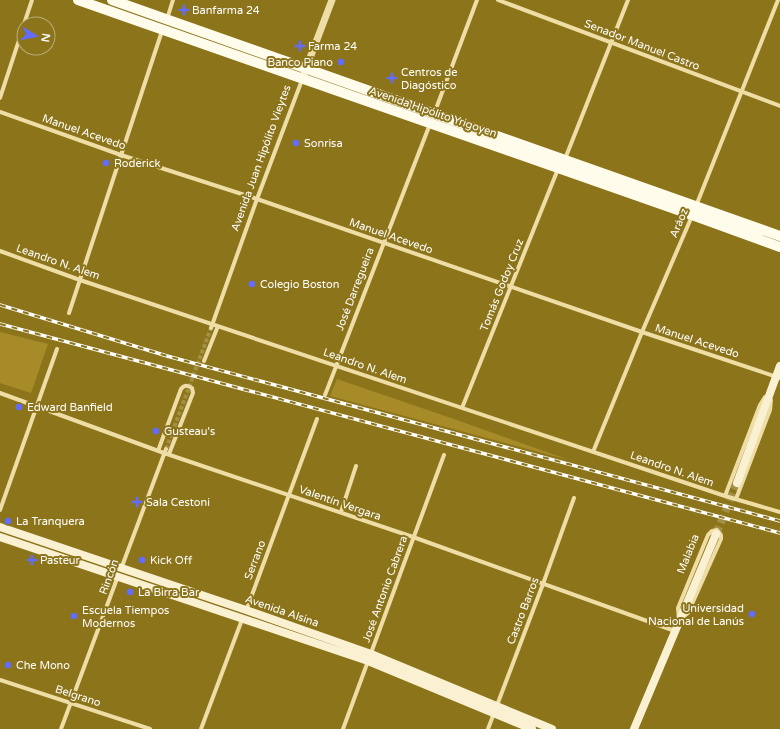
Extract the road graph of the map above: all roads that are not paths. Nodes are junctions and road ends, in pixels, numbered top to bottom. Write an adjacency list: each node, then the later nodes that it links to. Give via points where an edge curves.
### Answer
1 (32, 0): 10 (street)
2 (78, 0): 12 (main road, Avenida Hipólito Yrigoyen)
3 (112, 0): 11 (main road, Avenida Hipólito Yrigoyen)
4 (173, 0): 11 (street)
5 (332, 0): 15 (street, Avenida Juan Hipólito Vieytes)
6 (477, 0): 21 (street)
7 (498, 0): 13 (street, Senador Manuel Castro)
8 (628, 0): 13 (street)
9 (778, 0): 17 (street, Aráoz)
10 (27, 16)
11 (167, 20): 15 (main road, Avenida Hipólito Yrigoyen)
12 (163, 30): 16 (main road, Avenida Hipólito Yrigoyen); 23 (street)
13 (611, 42): 17 (street, Senador Manuel Castro); 24 (street)
14 (16, 49): 18 (street)
15 (306, 69): 16 (street, Avenida Juan Hipólito Vieytes); 21 (main road, Avenida Hipólito Yrigoyen)
16 (302, 79): 22 (main road, Avenida Hipólito Yrigoyen); 26 (street, Avenida Juan Hipólito Vieytes)
17 (742, 92): 19 (street, Senador Manuel Castro); 27 (street, Aráoz)
18 (0, 98)
19 (780, 106)
20 (0, 112): 23 (street, Manuel Acevedo)
21 (434, 114): 24 (main road, Avenida Hipólito Yrigoyen)
22 (430, 124): 25 (main road, Avenida Hipólito Yrigoyen); 29 (street, José Darregueira)
23 (121, 155): 26 (street, Manuel Acevedo); 32 (street)
24 (565, 160): 27 (main road, Avenida Hipólito Yrigoyen)
25 (558, 169): 27 (main road, Avenida Hipólito Yrigoyen); 33 (street, Tomás Godoy Cruz)
26 (257, 200): 29 (street, Manuel Acevedo); 35 (street, Avenida Juan Hipólito Vieytes)
27 (694, 211): 28 (main road, Avenida Hipólito Yrigoyen); 30 (main road, Avenida Hipólito Yrigoyen); 37 (street, Aráoz)
28 (780, 236)
29 (383, 243): 33 (street, Manuel Acevedo); 40 (street, José Darregueira)
30 (780, 247)
31 (0, 252): 32 (street, Leandro N. Alem)
32 (80, 280): 34 (street); 35 (street, Leandro N. Alem)
33 (511, 287): 37 (street, Manuel Acevedo); 47 (street, Tomás Godoy Cruz)
34 (69, 313)
35 (212, 326): 36 (street, Leandro N. Alem)
36 (218, 326): 39 (street); 40 (street, Leandro N. Alem)
37 (642, 332): 42 (street, Manuel Acevedo); 51 (street, Aráoz)
38 (57, 350): 46 (street)
39 (204, 362)
40 (336, 365): 45 (street, José Darregueira); 47 (street, Leandro N. Alem)
41 (780, 366): 42 (main road)
42 (778, 377): 43 (main road)
43 (771, 388): 54 (main road); 56 (street, via 760,405); 58 (street, via 770,410)
44 (0, 393): 46 (street, Valentín Vergara)
45 (325, 394)
46 (38, 406): 49 (street, Valentín Vergara); 59 (street)
47 (462, 408): 51 (street, Leandro N. Alem)
48 (317, 419): 55 (street, Serrano)
49 (158, 451): 50 (street, Valentín Vergara); 50 (street, Rincón, via 181,389 188,386 192,388 193,393)
50 (167, 452): 55 (street, Valentín Vergara); 66 (street, Rincón)
51 (593, 452): 56 (street, Leandro N. Alem)
52 (444, 455): 65 (street, José Antonio Cabrera)
53 (356, 466): 60 (street)
54 (737, 483)
55 (290, 495): 60 (street, Valentín Vergara); 68 (street, Serrano)
56 (725, 496): 58 (street, Leandro N. Alem)
57 (574, 498): 67 (street, Castro Barros)
58 (736, 499): 61 (street, Leandro N. Alem)
59 (0, 510)
60 (341, 512): 65 (street, Valentín Vergara)
61 (780, 512)
62 (0, 527): 66 (main road, Avenida Alsina)
63 (716, 534): 70 (main road, Malabia)
64 (0, 537): 66 (main road, Avenida Alsina)
65 (413, 537): 67 (street, Valentín Vergara); 72 (street, José Antonio Cabrera)
66 (120, 572): 68 (main road, Avenida Alsina); 69 (main road, Avenida Alsina); 74 (street, Rincón)
67 (543, 584): 71 (street, Valentín Vergara); 75 (street, Castro Barros)
68 (246, 610): 69 (street, Serrano); 72 (main road, Avenida Alsina)
69 (243, 618): 72 (main road, Avenida Alsina); 78 (street, Serrano)
70 (679, 620): 70 (street, Malabia, via 688,613 721,539 716,530 708,535 678,608); 71 (main road, Malabia)
71 (675, 630): 83 (main road, Malabia)
72 (369, 657): 75 (main road, Avenida Alsina); 79 (street, José Antonio Cabrera)
73 (0, 680): 74 (street, Belgrano)
74 (71, 704): 76 (street, Rincón); 77 (street, Belgrano)
75 (496, 709): 80 (street, Castro Barros); 81 (main road, Avenida Alsina); 82 (main road, Avenida Alsina)
76 (61, 729)
77 (150, 729)
78 (200, 729)
79 (343, 729)
80 (488, 729)
81 (532, 729)
82 (552, 729)
83 (634, 729)

